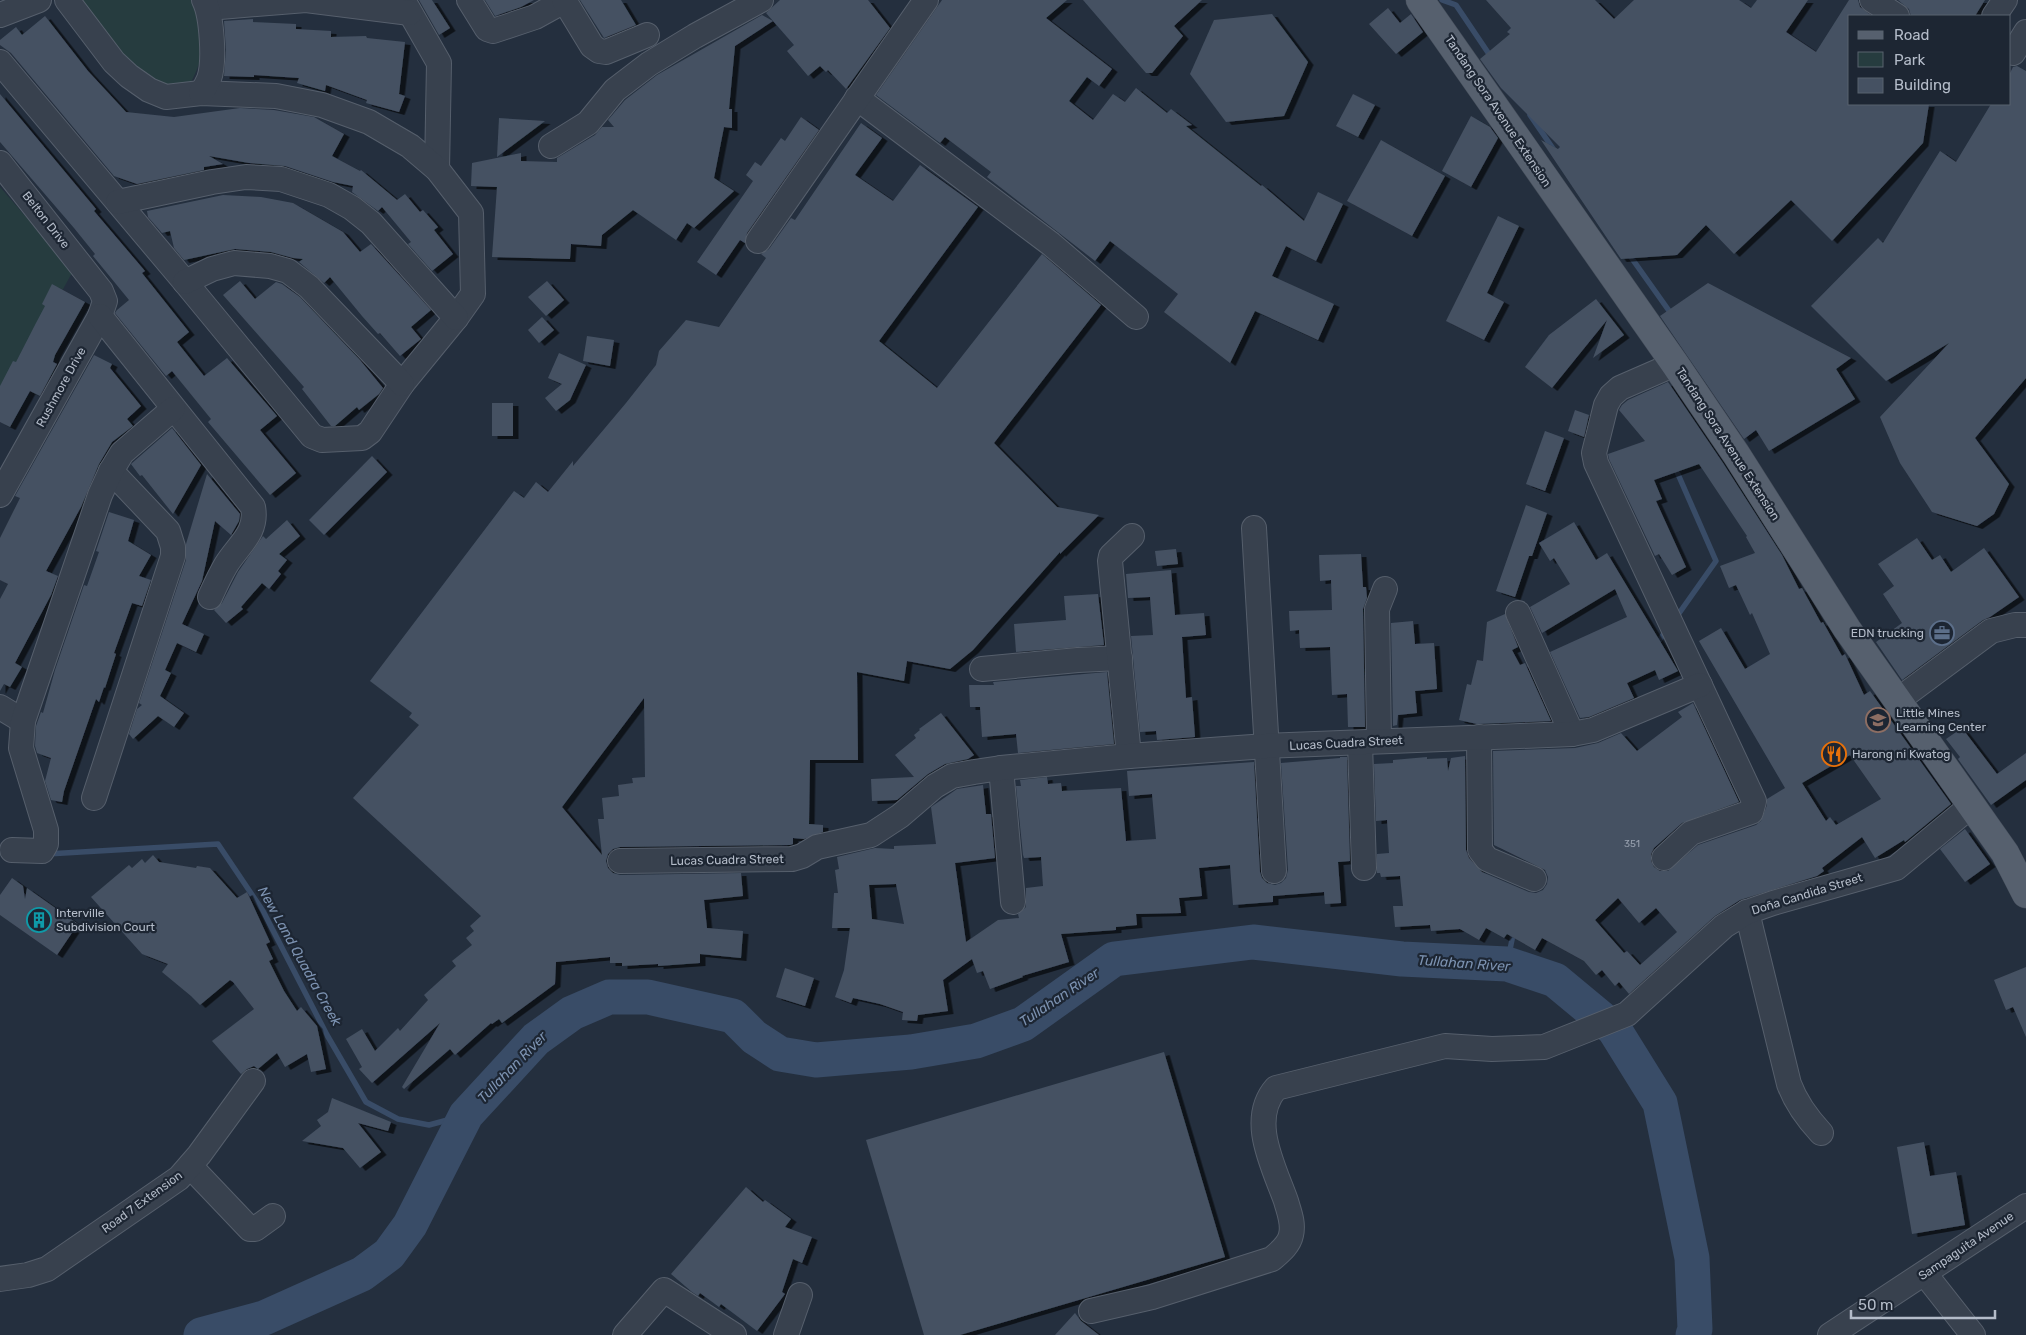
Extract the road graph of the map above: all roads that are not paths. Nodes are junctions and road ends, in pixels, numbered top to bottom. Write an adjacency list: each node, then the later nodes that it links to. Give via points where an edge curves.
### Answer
1 (38, 0): 13 (street)
2 (67, 0): 20 (street, via 114,62 148,90 166,97)
3 (470, 0): 4 (street, via 486,29 493,31 535,17)
4 (564, 0): 17 (street, via 592,46 599,51 606,52)
5 (761, 0): 11 (street)
6 (926, 0): 21 (street)
7 (1420, 0): 32 (main road, Tandang Sora Avenue Extension)
8 (1872, 0): 14 (street)
9 (2005, 0): 15 (street)
10 (206, 4): 12 (street, via 306,0); 20 (street, via 212,57 209,78)
11 (733, 6): 22 (street, via 615,90 588,123)
12 (406, 7): 24 (street, via 439,63)
13 (0, 15)
14 (1894, 15)
15 (1995, 15)
16 (2026, 32): 18 (street)
17 (647, 36)
18 (2013, 52)
19 (0, 62): 25 (street)
20 (201, 93): 24 (street, via 276,96 322,105 369,122 410,146)
21 (857, 98): 26 (street); 30 (street, via 1051,244)
22 (551, 146)
23 (0, 162): 27 (street, Belton Drive)
24 (437, 169): 31 (street, via 471,212 473,294)
25 (118, 202): 28 (street); 31 (street, via 246,177 281,179 329,195 371,223)
26 (758, 242)
27 (91, 278): 29 (street, Rushmore Drive, via 105,300)
28 (185, 282): 33 (street, via 234,263 288,271 310,286); 33 (street, via 312,436 322,440 362,438 370,432)
29 (100, 316): 34 (street); 36 (street, Rushmore Drive)
30 (1136, 317)
31 (456, 318): 33 (street)
32 (1675, 364): 45 (street, via 1620,388 1611,396 1594,453); 46 (main road, Tandang Sora Avenue Extension, via 1846,629)
33 (402, 384)
34 (173, 409): 35 (street, via 122,453); 40 (street, via 253,508 255,518 250,532 226,565)
35 (111, 471): 48 (street); 55 (street, via 168,531 173,556)
36 (0, 495)
37 (1254, 528): 52 (street)
38 (1132, 536): 43 (street, via 1111,556 1110,561)
39 (1385, 589): 51 (street, via 1377,610)
40 (210, 596)
41 (1518, 613): 49 (street)
42 (2026, 625): 46 (street, via 1992,631)
43 (1120, 658): 44 (street); 53 (street)
44 (982, 669)
45 (1700, 685): 49 (street, Lucas Cuadra Street, via 1593,730); 58 (street, via 1754,801 1751,812 1691,833)
46 (1898, 700): 56 (main road, Tandang Sora Avenue Extension)
47 (0, 707): 48 (street)
48 (23, 721): 57 (street, via 21,748 46,830 46,844 38,852)
49 (1572, 734): 50 (street, Lucas Cuadra Street)
50 (1480, 737): 51 (street, Lucas Cuadra Street); 62 (street, via 1480,850 1487,859)
51 (1370, 742): 52 (street, Lucas Cuadra Street); 60 (street)
52 (1266, 746): 53 (street, Lucas Cuadra Street); 61 (street)
53 (1129, 756): 54 (street, Lucas Cuadra Street)
54 (1001, 768): 59 (street, Lucas Cuadra Street, via 952,776 871,834 817,847 792,859); 64 (street)
55 (94, 798)
56 (1972, 805): 63 (main road, Tandang Sora Avenue Extension, via 2005,853); 65 (street, Doña Candida Street, via 1896,868)
57 (12, 850)
58 (1664, 858)
59 (620, 861)
60 (1364, 868)
61 (1274, 871)
62 (1534, 879)
63 (2026, 894)
64 (1013, 902)
65 (1747, 912): 67 (street, via 1789,1084 1805,1115); 74 (street, Doña Candida Street, via 1724,926 1627,1014 1544,1047 1492,1049 1445,1046 1276,1088 1263,1111 1264,1138 1292,1217 1287,1244 1272,1259 1152,1297)
66 (253, 1082): 68 (street, Road 7 Extension)
67 (1820, 1133)
68 (190, 1166): 70 (street, via 250,1229); 72 (street, Road 7 Extension, via 179,1178 47,1269)
69 (2026, 1206): 71 (street, Sampaguita Avenue)
70 (273, 1216)
71 (1925, 1274): 78 (street, Sampaguita Avenue); 79 (street)
72 (0, 1279)
73 (800, 1295): 77 (street)
74 (1091, 1311)
75 (625, 1335): 76 (street, via 665,1290)
76 (734, 1335)
77 (786, 1335)
78 (1830, 1335)
79 (1972, 1335)

